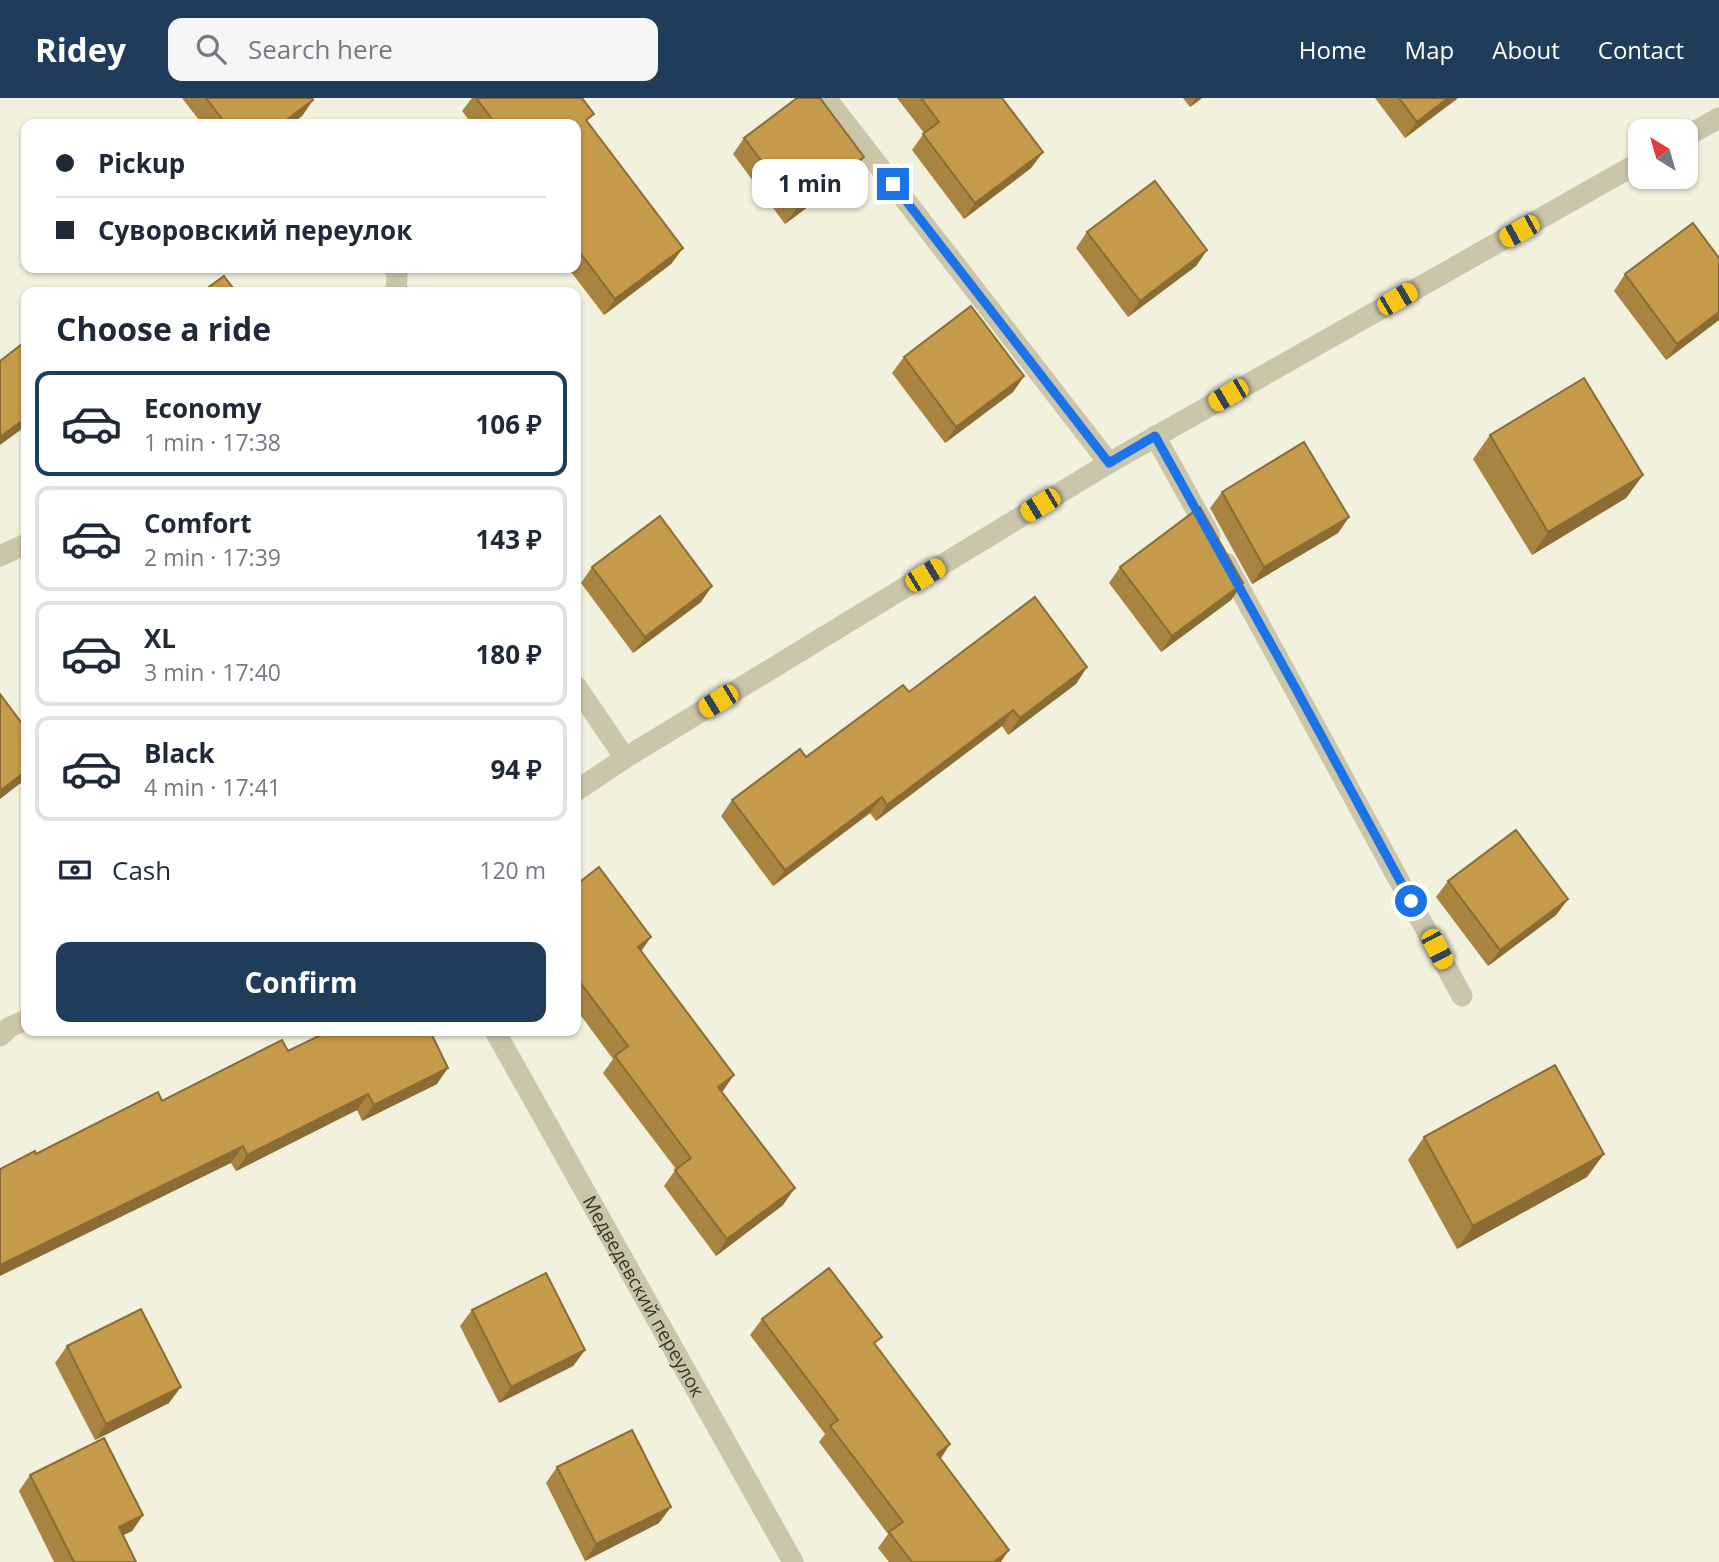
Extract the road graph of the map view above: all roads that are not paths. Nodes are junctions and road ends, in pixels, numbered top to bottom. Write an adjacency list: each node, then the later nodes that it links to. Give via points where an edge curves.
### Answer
1 (827, 98): 6 (street)
2 (1719, 118): 3 (street)
3 (1698, 130)
4 (1628, 169): 5 (street)
5 (1155, 436): 6 (street); 12 (street)
6 (1109, 463): 10 (street)
7 (21, 546): 8 (street)
8 (0, 556)
9 (581, 694): 10 (street)
10 (625, 758): 11 (street)
11 (581, 788)
12 (1462, 996)
13 (498, 1036): 14 (street, Медведевский переулок)
14 (793, 1562)

